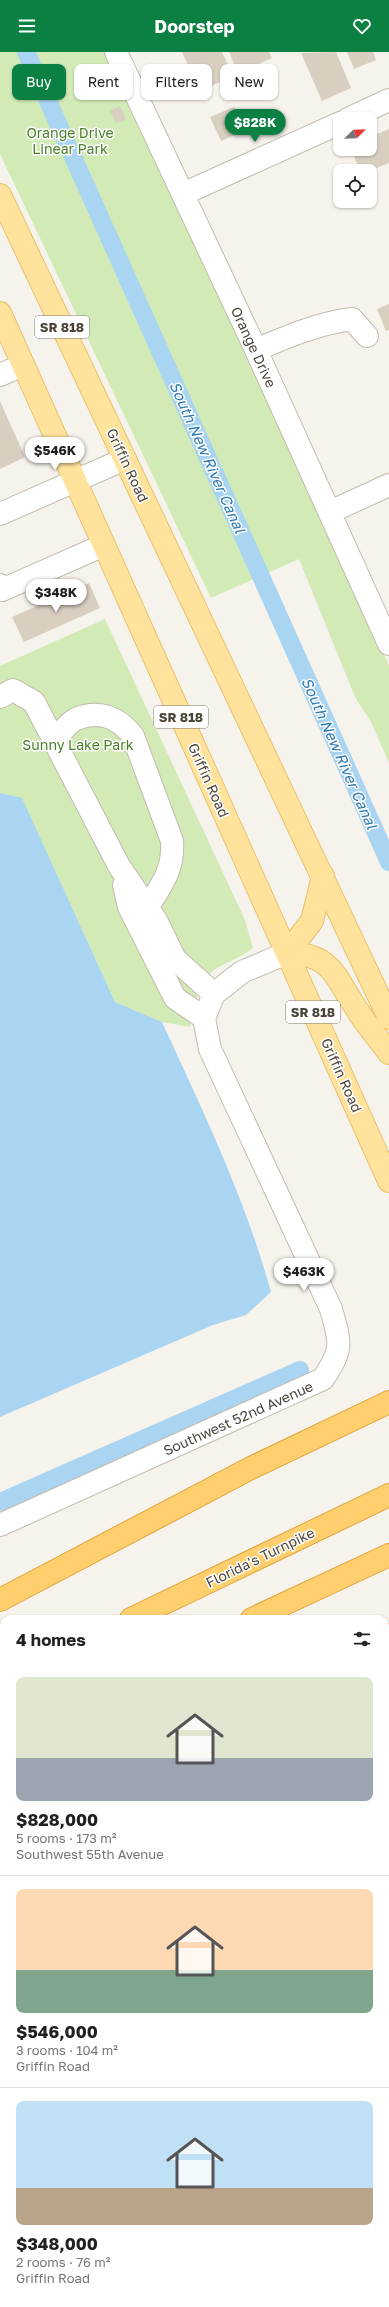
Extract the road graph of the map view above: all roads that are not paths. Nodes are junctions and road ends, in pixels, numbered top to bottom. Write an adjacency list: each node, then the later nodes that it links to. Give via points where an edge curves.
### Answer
1 (116, 52): 5 (street, Orange Drive)
2 (389, 100): 3 (street)
3 (363, 112)
4 (333, 126): 5 (street)
5 (183, 194): 9 (street, Orange Drive)
6 (0, 195): 12 (main road, Griffin Road / SR 818)
7 (0, 313): 10 (main road, Griffin Road / SR 818)
8 (367, 336): 9 (street, via 352,319 290,336)
9 (256, 350): 15 (street, Orange Drive)
10 (24, 365): 11 (street); 13 (main road, Griffin Road / SR 818)
11 (0, 375)
12 (125, 459): 13 (street); 23 (main road, Griffin Road / SR 818)
13 (75, 480): 16 (street); 17 (main road, Griffin Road / SR 818)
14 (389, 485): 15 (street)
15 (330, 512): 19 (street, Orange Drive)
16 (0, 514)
17 (104, 545): 18 (street, via 2,590); 25 (main road, Griffin Road / SR 818)
18 (0, 586)
19 (389, 644)
20 (0, 697): 21 (street, via 13,690 34,702)
21 (54, 740): 22 (street); 24 (street, via 75,720 91,715 107,716 123,723 133,736 172,847 173,858)
22 (119, 866): 24 (street); 27 (street, via 130,907 175,998)
23 (323, 876): 25 (main road, via 312,921); 28 (main road, Griffin Road / SR 818)
24 (148, 908): 26 (street, via 175,959)
25 (286, 953): 26 (street, via 242,972); 29 (main road, via 304,953 314,957 333,972); 30 (main road, Griffin Road / SR 818)
26 (214, 994): 27 (street)
27 (204, 1018): 33 (street, Southwest 52nd Avenue, via 210,1049 331,1309 339,1336 337,1359 323,1379)
28 (389, 1018)
29 (389, 1053)
30 (389, 1181)
31 (389, 1402): 35 (highway, via 249,1469)
32 (389, 1495): 36 (highway, Florida's Turnpike)
33 (0, 1525)
34 (389, 1555): 37 (highway)
35 (0, 1600)
36 (140, 1615)
37 (261, 1615)

